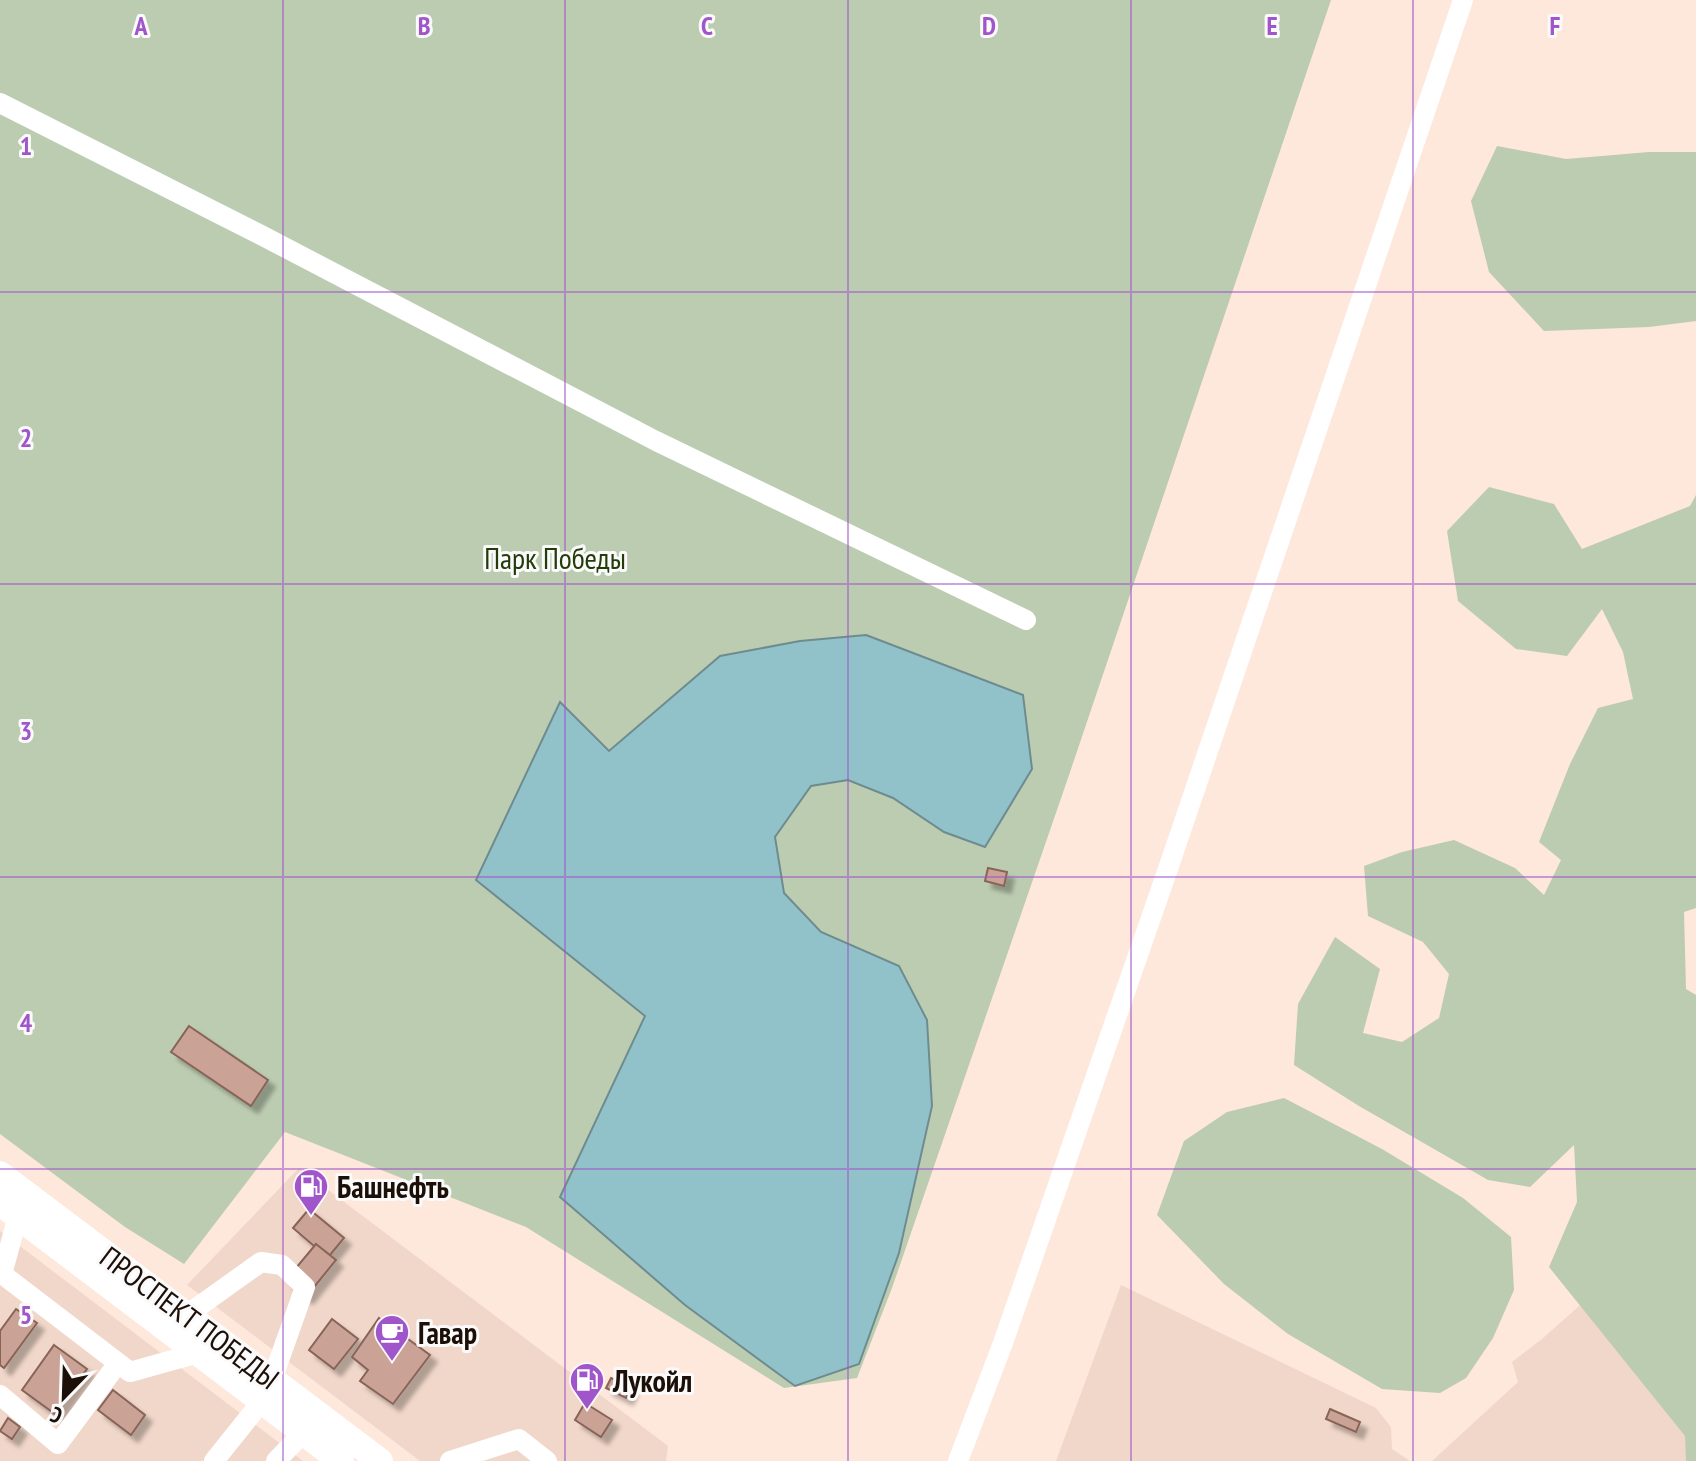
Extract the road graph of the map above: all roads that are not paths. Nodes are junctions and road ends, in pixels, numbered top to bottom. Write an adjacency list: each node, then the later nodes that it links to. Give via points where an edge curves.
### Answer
1 (1463, 0): 19 (lane, via 1169,866)
2 (0, 103): 3 (lane, via 656,441)
3 (1026, 620)
4 (0, 1174): 7 (main road, ПРОСПЕКТ ПОБЕДЫ)
5 (9, 1210): 6 (lane); 8 (main road, ПРОСПЕКТ ПОБЕДЫ)
6 (1, 1277): 9 (lane)
7 (188, 1314): 10 (main road, ПРОСПЕКТ ПОБЕДЫ); 10 (lane, via 261,1262 282,1265 305,1287)
8 (198, 1353): 9 (lane, via 130,1372); 10 (main road, ПРОСПЕКТ ПОБЕДЫ)
9 (118, 1363): 11 (lane, via 58,1444)
10 (267, 1391): 12 (main road, ПРОСПЕКТ ПОБЕДЫ); 13 (lane); 16 (main road, ПРОСПЕКТ ПОБЕДЫ)
11 (0, 1395)
12 (303, 1433): 14 (lane); 15 (main road, ПРОСПЕКТ ПОБЕДЫ)
13 (214, 1461)
14 (276, 1461)
15 (341, 1461)
16 (380, 1461)
17 (450, 1461): 18 (lane, via 519,1439)
18 (547, 1461)
19 (958, 1461)

